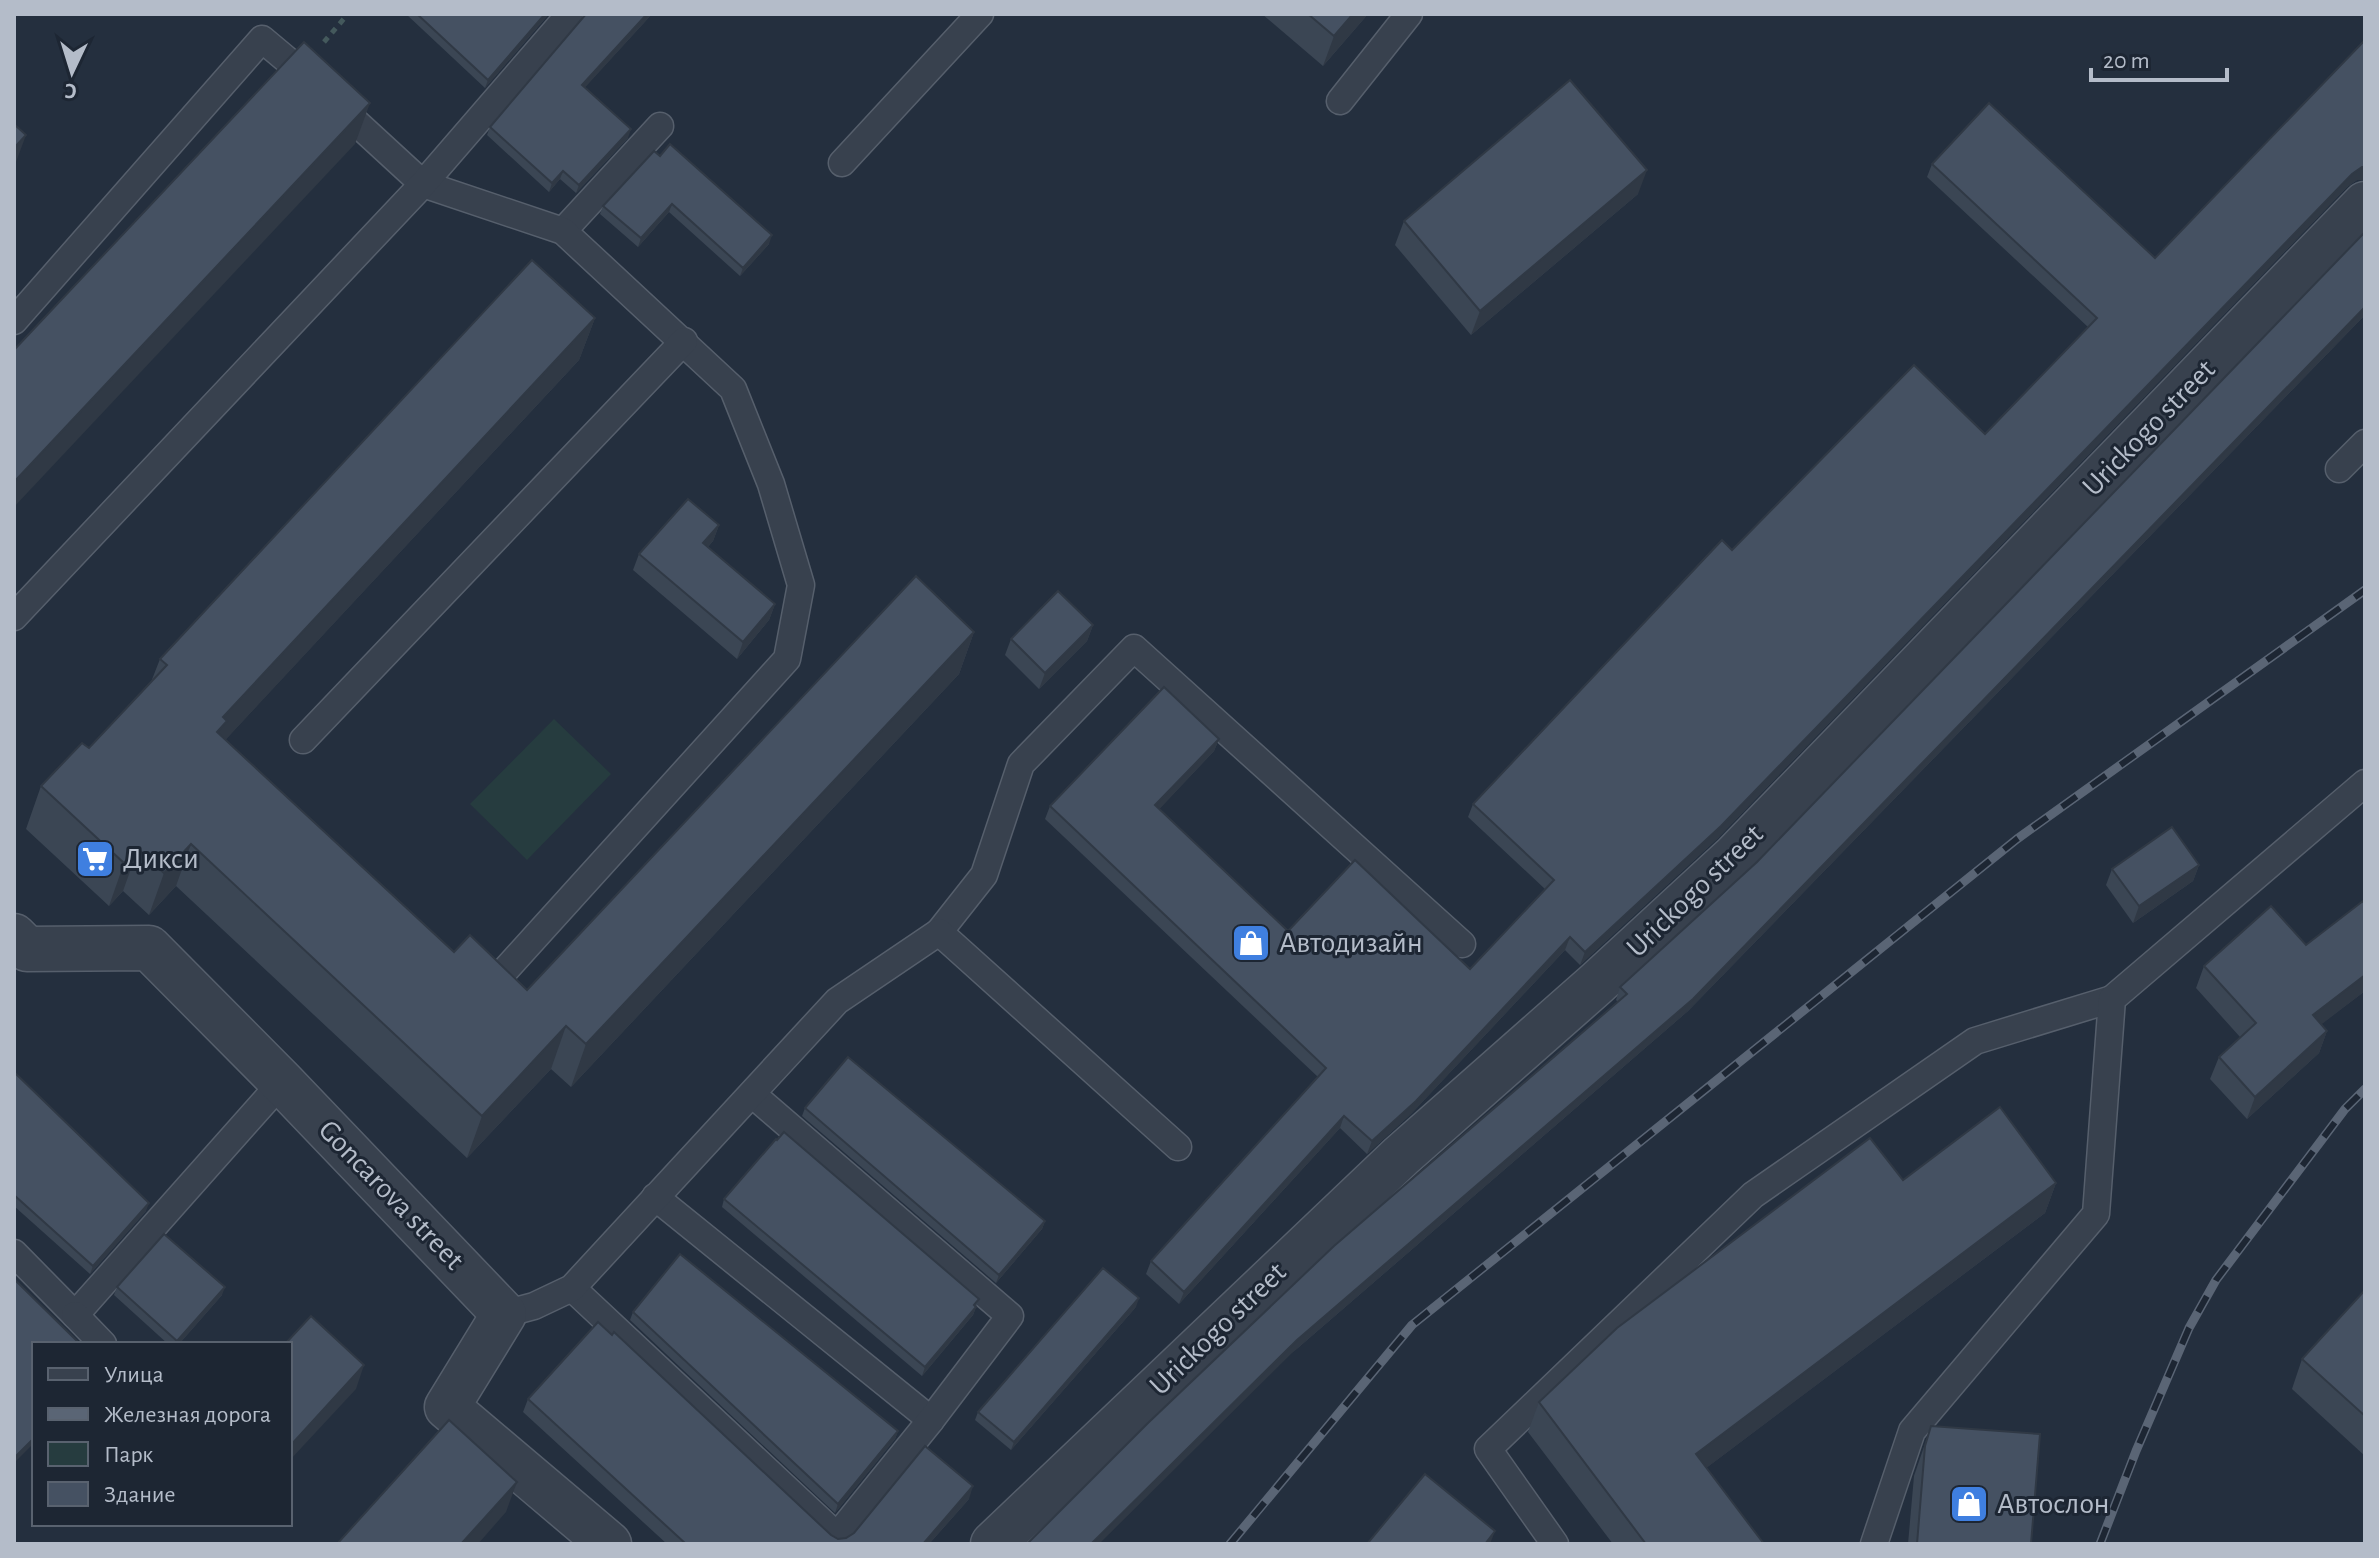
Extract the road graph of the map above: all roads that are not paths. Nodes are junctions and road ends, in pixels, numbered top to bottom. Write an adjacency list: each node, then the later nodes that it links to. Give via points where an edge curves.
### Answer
1 (570, 14): 7 (lane)
2 (980, 14): 6 (lane)
3 (1409, 14): 4 (lane)
4 (1340, 101)
5 (660, 126): 9 (lane)
6 (842, 163)
7 (423, 184): 9 (lane); 10 (lane, via 262,39); 14 (lane)
8 (2365, 204): 34 (street, Urickogo street, via 1734,857 1401,1156)
9 (563, 231): 11 (lane)
10 (14, 321)
11 (684, 341): 15 (lane); 20 (lane, via 733,389 771,484 801,585 787,659)
12 (2365, 443): 13 (lane)
13 (2339, 469)
14 (14, 617)
15 (303, 740)
16 (2365, 783): 21 (lane)
17 (939, 932): 19 (lane, via 984,875 1021,764 1134,648); 23 (lane, via 837,1001); 24 (lane)
18 (14, 936): 22 (street, Goncarova street, via 27,949 149,948)
19 (1462, 944)
20 (499, 977)
21 (2112, 999): 35 (lane, via 1975,1041 1753,1195 1488,1449); 36 (lane, via 2096,1214 1912,1431)
22 (282, 1082): 28 (street, Goncarova street); 29 (lane)
23 (752, 1094): 25 (lane); 31 (lane, via 1010,1316)
24 (1178, 1147)
25 (655, 1197): 27 (lane); 31 (lane)
26 (14, 1253): 29 (lane)
27 (572, 1288): 28 (lane); 32 (lane)
28 (504, 1314): 33 (street, via 447,1407)
29 (75, 1315): 30 (lane)
30 (101, 1342)
31 (931, 1420): 32 (lane)
32 (841, 1540)
33 (609, 1544)
34 (993, 1544)
35 (1555, 1544)
36 (1874, 1544)

